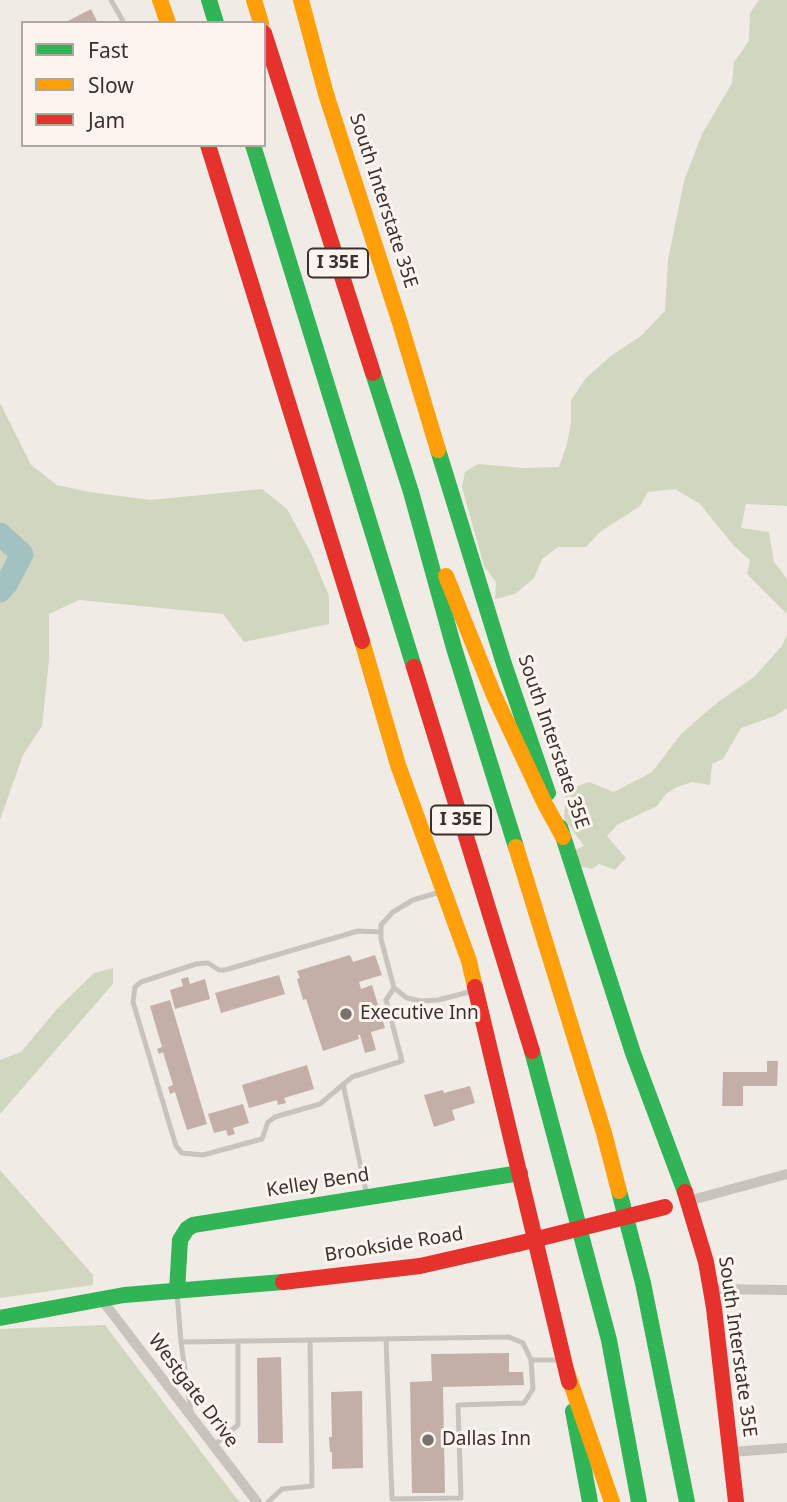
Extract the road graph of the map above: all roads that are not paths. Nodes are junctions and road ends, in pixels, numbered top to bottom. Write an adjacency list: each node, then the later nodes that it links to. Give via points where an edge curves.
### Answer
1 (111, 0): 6 (lane)
2 (160, 0): 7 (main road)
3 (209, 0): 8 (main road)
4 (254, 0): 9 (main road)
5 (301, 0): 14 (main road, South Interstate 35E, via 503,664)
6 (123, 21)
7 (167, 21)
8 (215, 21)
9 (260, 21)
10 (266, 39): 13 (main road, I 35E)
11 (209, 147): 15 (main road, via 398,765)
12 (254, 147): 43 (main road, I 35E, via 532,1050 609,1340)
13 (411, 492): 14 (main road, via 493,693); 44 (main road, I 35E, via 454,648 604,1133 648,1306)
14 (563, 837): 23 (main road, South Interstate 35E, via 633,1053)
15 (443, 891): 16 (lane, via 393,912 381,925); 18 (main road)
16 (381, 932): 17 (lane); 19 (lane, via 358,931 225,970 197,964 141,982 133,994 172,1134 182,1153 202,1154 262,1139 275,1117 320,1104)
17 (394, 988): 18 (lane, via 421,1001); 19 (lane, via 386,1000 402,1061 352,1077)
18 (477, 990): 20 (main road)
19 (344, 1084): 22 (lane)
20 (520, 1173): 22 (main road, Kelley Bend); 34 (main road)
21 (787, 1174): 23 (street, Brookside Road)
22 (368, 1196): 26 (main road, Kelley Bend, via 193,1225 180,1240)
23 (688, 1201): 24 (main road, South Interstate 35E); 26 (main road, Brookside Road, bridge, via 420,1266)
24 (711, 1289): 25 (street); 38 (main road, South Interstate 35E)
25 (787, 1290)
26 (177, 1291): 27 (main road, Brookside Road); 32 (lane)
27 (102, 1300): 28 (main road, Brookside Road); 35 (street, Westgate Drive)
28 (0, 1318)
29 (386, 1339): 30 (lane); 33 (lane, via 509,1337 523,1343); 33 (lane, via 393,1499 461,1498 458,1405 524,1404 533,1389)
30 (310, 1340): 31 (lane); 40 (lane, via 312,1486 282,1489)
31 (238, 1341): 32 (lane); 36 (lane, via 238,1425)
32 (181, 1342): 35 (lane)
33 (531, 1360): 34 (lane)
34 (566, 1366): 41 (main road); 42 (main road)
35 (194, 1420): 36 (street, Westgate Drive)
36 (213, 1446): 39 (street, Westgate Drive)
37 (787, 1448): 38 (street)
38 (731, 1452): 45 (main road, South Interstate 35E)
39 (257, 1502)
40 (268, 1502)
41 (590, 1502)
42 (612, 1502)
43 (639, 1502)
44 (687, 1502)
45 (736, 1502)

